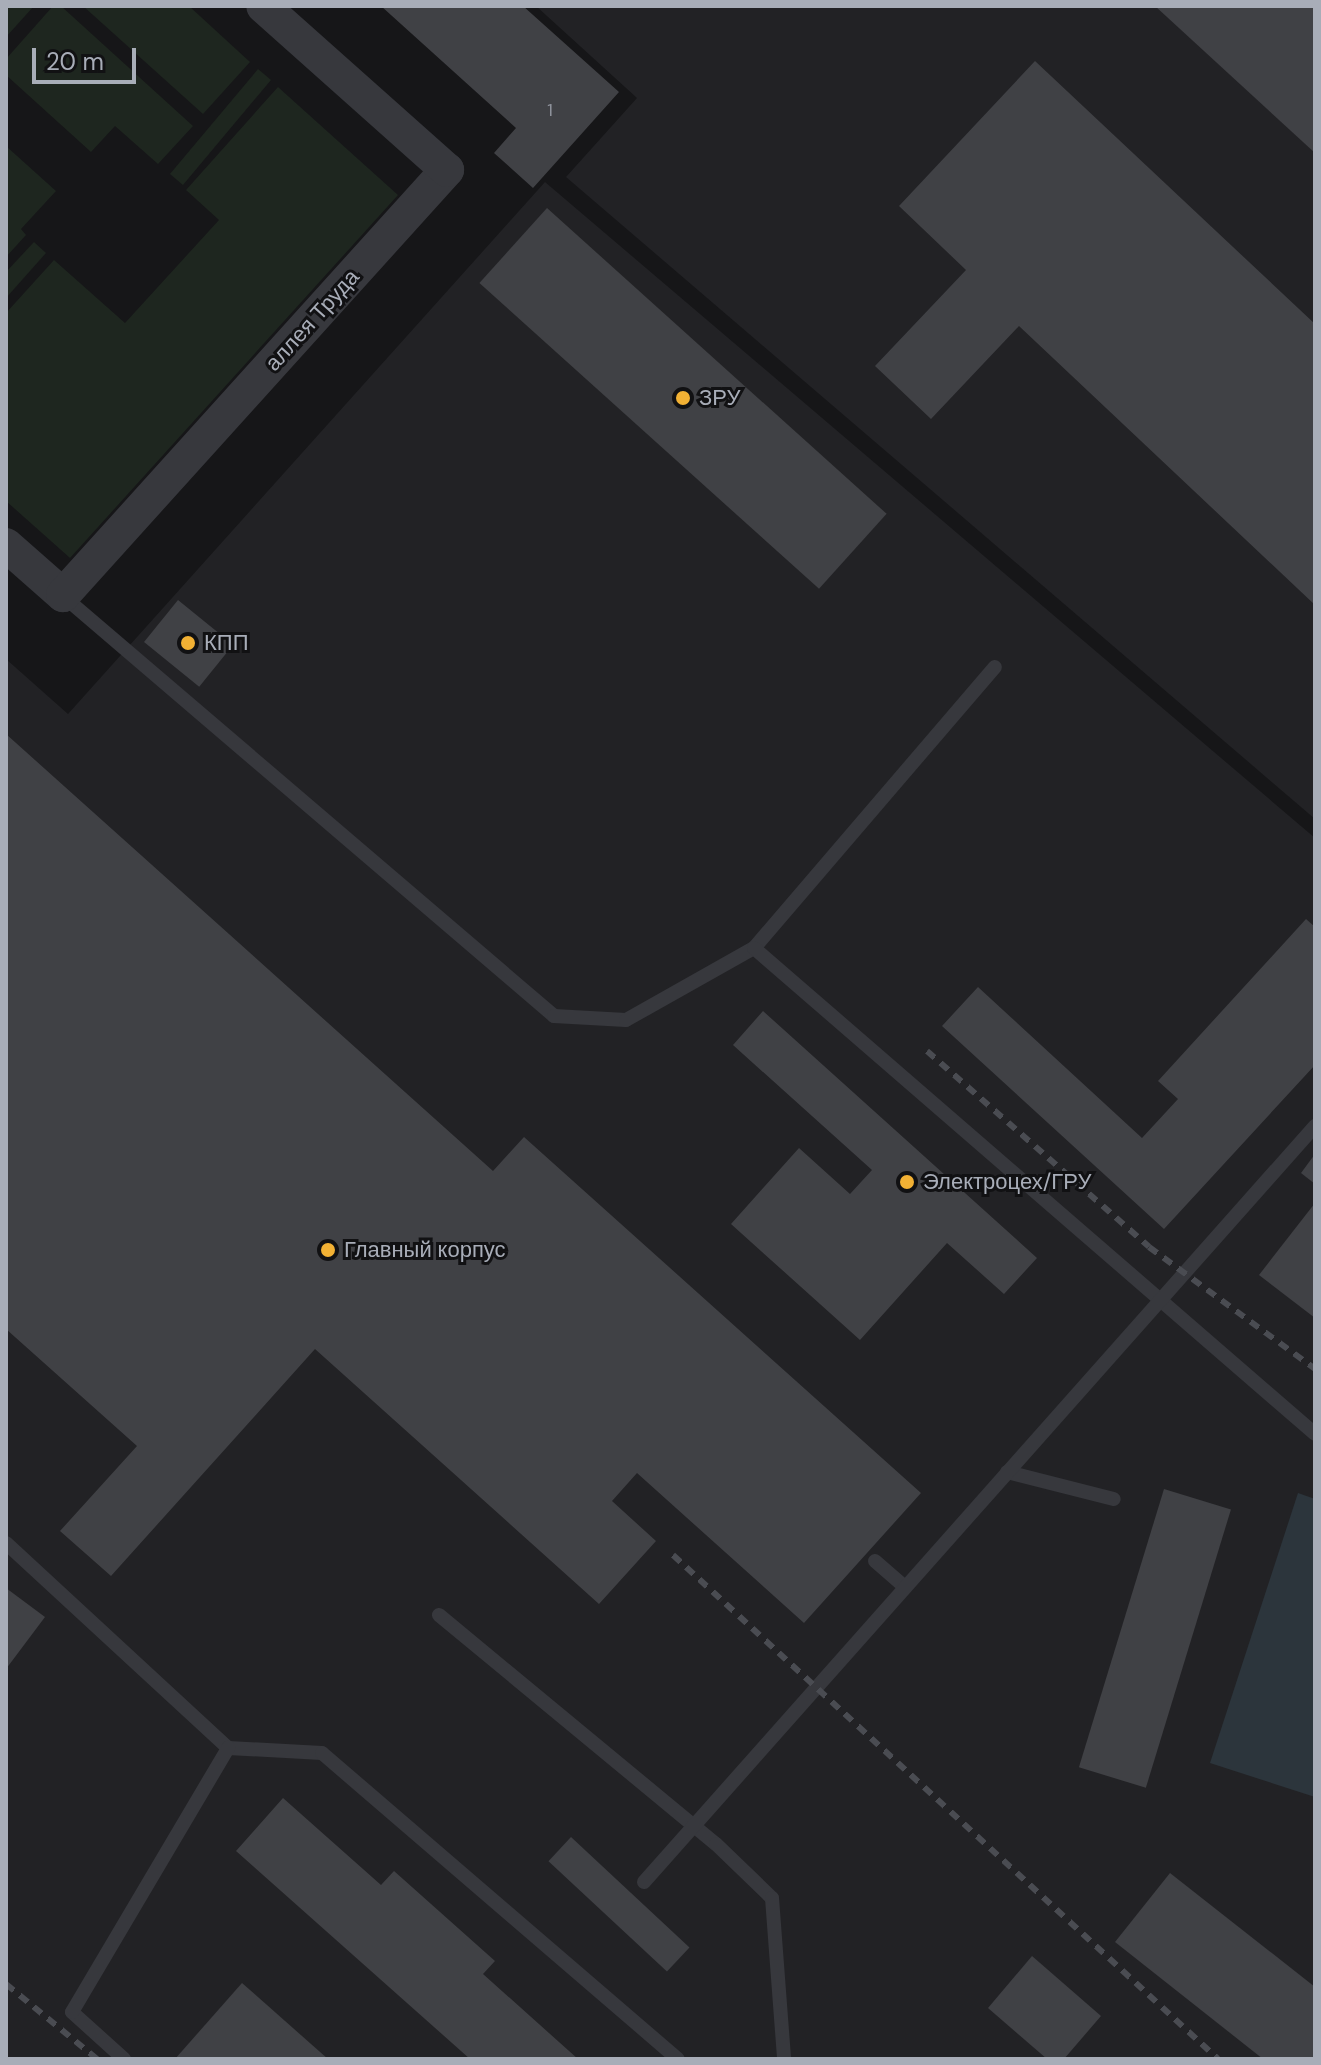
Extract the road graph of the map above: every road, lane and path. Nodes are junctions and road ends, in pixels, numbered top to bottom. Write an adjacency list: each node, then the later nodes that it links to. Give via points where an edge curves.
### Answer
1 (263, 6): 3 (street, аллея Труда, via 447,170)
2 (6, 545): 3 (street)
3 (63, 595): 5 (lane, via 554,1016 626,1020)
4 (995, 667): 5 (lane)
5 (754, 948): 7 (lane)
6 (1315, 1126): 7 (lane)
7 (1160, 1299): 8 (lane); 9 (lane)
8 (1315, 1434)
9 (1007, 1472): 10 (lane); 13 (lane)
10 (1114, 1499)
11 (6, 1543): 15 (lane)
12 (875, 1561): 13 (lane)
13 (905, 1587): 16 (lane)
14 (439, 1615): 16 (lane)
15 (228, 1748): 18 (lane, via 72,2012); 19 (lane, via 322,1753)
16 (696, 1827): 17 (lane); 20 (lane, via 772,1898)
17 (644, 1882)
18 (124, 2059)
19 (678, 2059)
20 (784, 2059)

